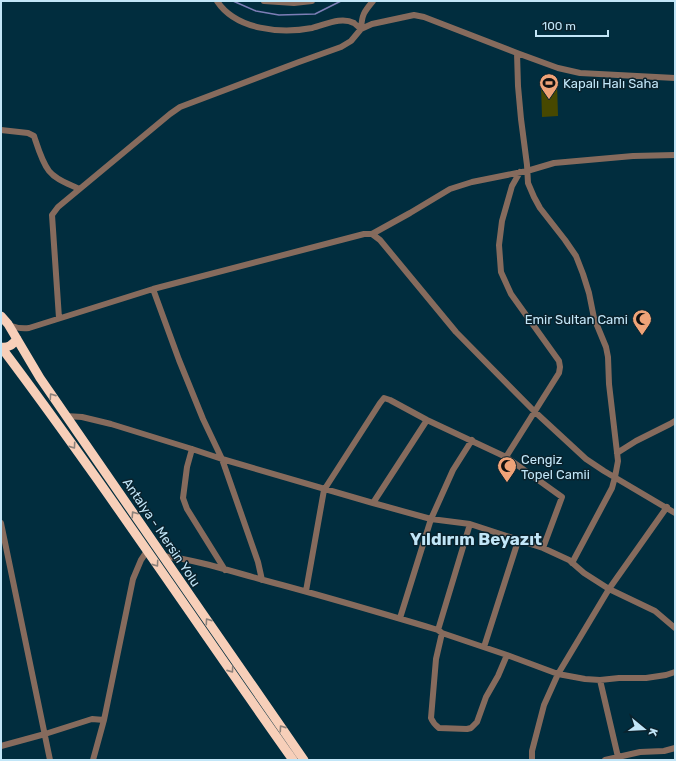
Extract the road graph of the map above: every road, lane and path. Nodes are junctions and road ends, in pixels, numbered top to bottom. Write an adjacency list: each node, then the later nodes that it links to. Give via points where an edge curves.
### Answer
1 (217, 1): 5 (street, via 235,19 267,29 306,29 348,21)
2 (264, 1): 3 (street)
3 (312, 1)
4 (373, 1): 5 (street, via 362,18)
5 (361, 29): 6 (street, via 372,24 414,15); 12 (street, via 352,40 341,47 180,107)
6 (517, 53): 7 (street, via 580,73); 10 (street)
7 (675, 78)
8 (1, 130): 12 (street, via 34,136 50,172 56,178)
9 (675, 155): 10 (street, via 554,163)
10 (527, 171): 11 (street); 27 (street, via 534,197 576,256 583,274 594,318 608,357)
11 (520, 172): 13 (street, via 450,189); 21 (street, via 512,186 502,221 499,245 500,272 511,294 559,361 560,367 559,373)
12 (79, 189): 16 (street, via 52,215)
13 (372, 234): 14 (street); 21 (street, via 380,240 456,332)
14 (153, 290): 16 (street); 29 (street, via 203,419)
15 (1, 316): 17 (highway, Antalya - Mersin Yolu)
16 (59, 318): 18 (street)
17 (5, 325): 18 (street); 19 (highway, Antalya - Mersin Yolu)
18 (29, 328): 19 (street)
19 (17, 339): 20 (highway, via 10,346); 22 (highway, Antalya - Mersin Yolu, one-way to 19)
20 (1, 347): 40 (highway, Antalya - Mersin Yolu, one-way to 40)
21 (534, 411): 28 (street); 30 (street, via 586,459)
22 (66, 416): 26 (street, via 111,424); 41 (highway, Antalya - Mersin Yolu, one-way to 22)
23 (428, 420): 25 (street); 31 (street, via 384,398); 32 (street)
24 (675, 421): 27 (street)
25 (472, 440): 28 (street); 35 (street, via 453,470)
26 (192, 449): 29 (street); 43 (street, via 183,498 187,509)
27 (617, 453): 30 (street)
28 (506, 456): 39 (street, via 562,497)
29 (222, 459): 31 (street); 44 (street)
30 (615, 477): 33 (street); 42 (street, via 612,488)
31 (324, 490): 32 (street); 46 (street)
32 (373, 504): 35 (street)
33 (666, 507): 34 (street); 45 (street)
34 (675, 513)
35 (432, 519): 37 (street); 47 (street)
36 (1, 523): 56 (street)
37 (470, 524): 38 (street); 49 (street)
38 (518, 541): 39 (street); 50 (street)
39 (543, 548): 42 (street)
40 (147, 551): 55 (street, via 133,579); 63 (highway, Antalya - Mersin Yolu, one-way to 63)
41 (163, 556): 43 (street); 64 (highway, Antalya - Mersin Yolu, one-way to 41)
42 (572, 563): 45 (street)
43 (226, 570): 44 (street)
44 (262, 580): 46 (street)
45 (609, 589): 48 (street, via 655,612); 53 (street)
46 (306, 591): 47 (street)
47 (400, 618): 49 (street)
48 (675, 628)
49 (440, 632): 50 (street); 51 (street, via 431,718 440,728 467,729 477,722 486,697)
50 (484, 647): 51 (street)
51 (507, 655): 53 (street)
52 (675, 672): 54 (street, via 646,678)
53 (558, 674): 54 (street); 65 (street, via 544,706)
54 (600, 680): 59 (street)
55 (104, 720): 56 (street, via 92,719); 62 (street)
56 (45, 734): 57 (street); 61 (street)
57 (1, 746)
58 (675, 748): 60 (street)
59 (618, 757): 60 (street); 66 (street)
60 (636, 757)
61 (50, 760)
62 (93, 760)
63 (293, 760)
64 (304, 760)
65 (532, 760)
66 (605, 760)

